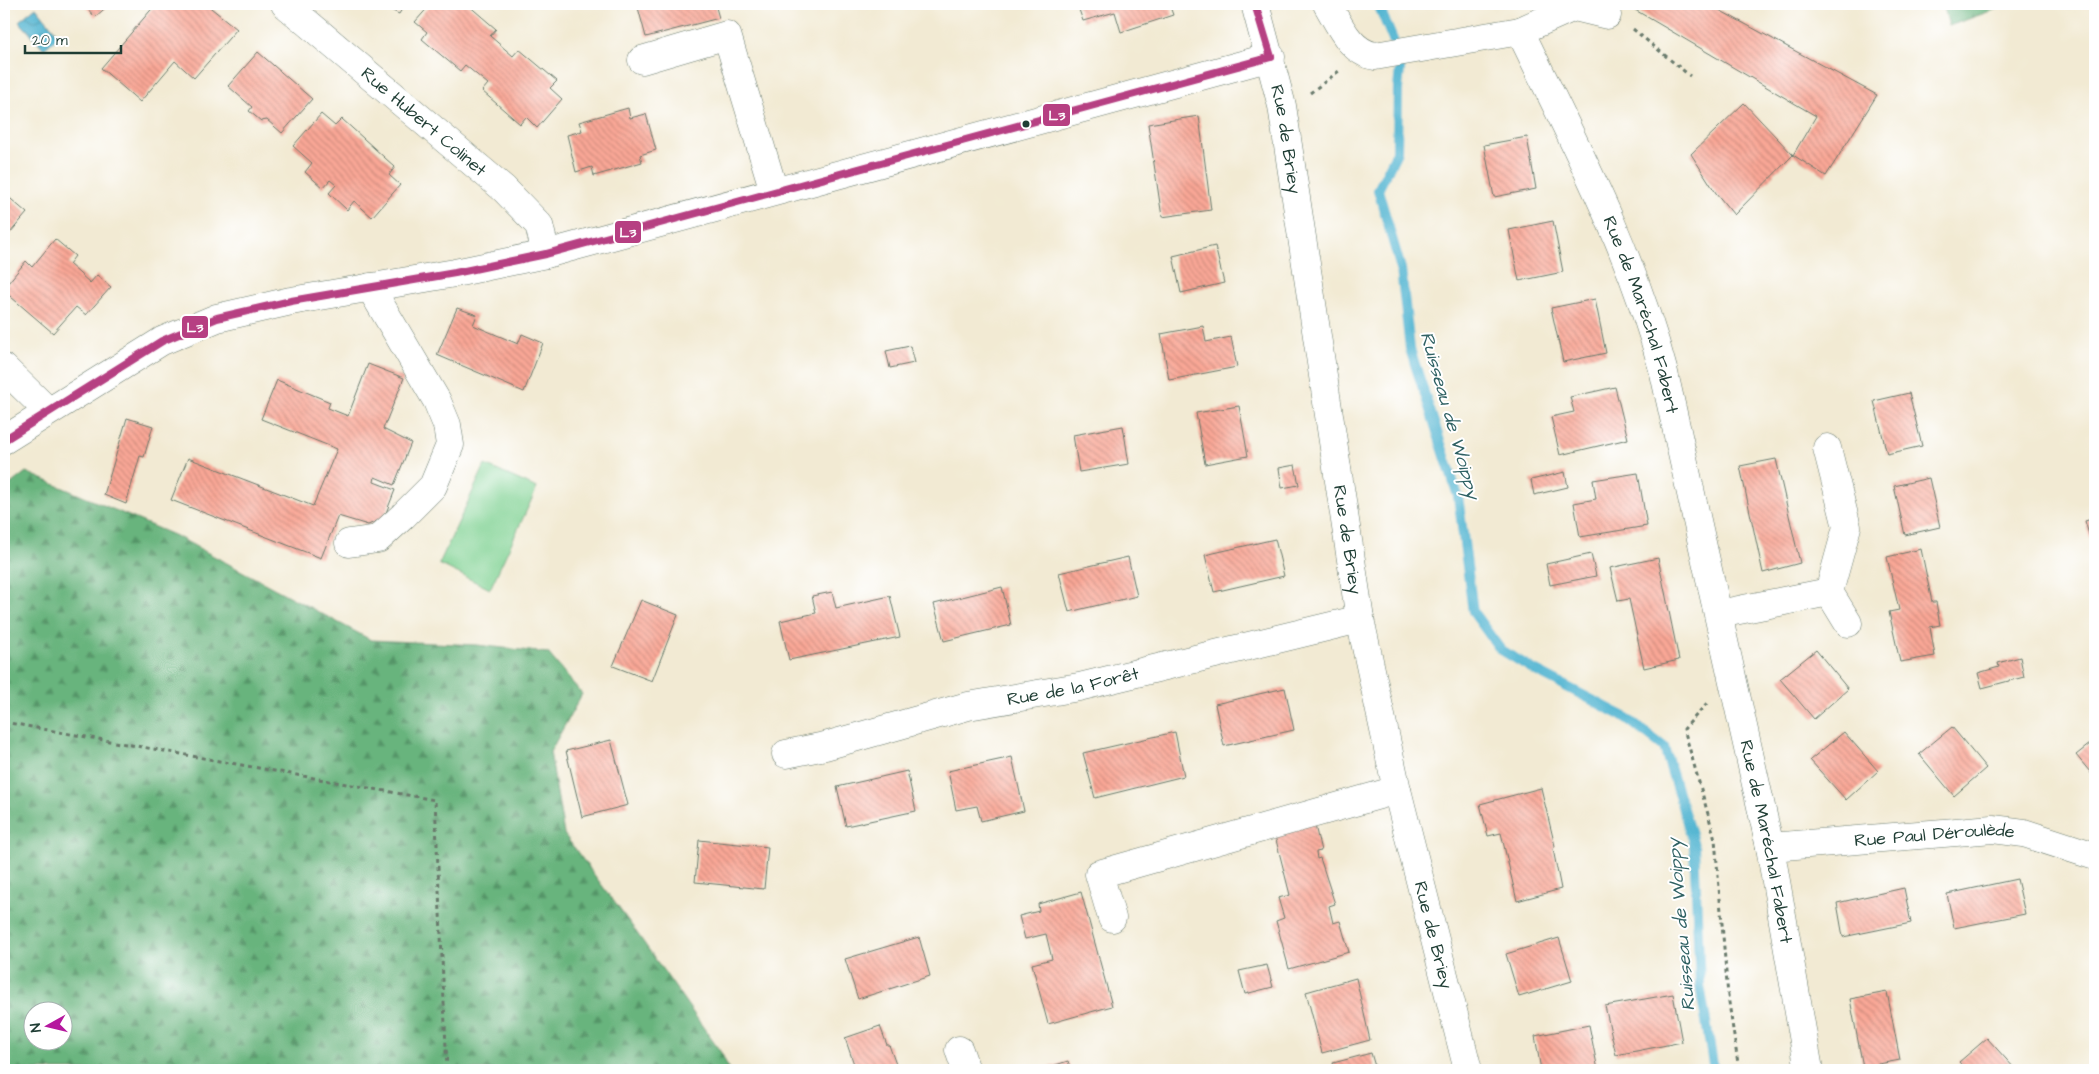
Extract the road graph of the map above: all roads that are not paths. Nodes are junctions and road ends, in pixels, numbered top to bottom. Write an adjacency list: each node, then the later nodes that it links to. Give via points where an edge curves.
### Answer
1 (285, 4): 10 (street, Rue Hubert Colinet, via 504,189 539,225)
2 (1255, 4): 7 (street, Rue de Briey)
3 (1327, 4): 6 (street, via 1352,42 1372,53)
4 (1576, 6): 5 (street); 6 (street)
5 (1607, 16)
6 (1520, 31): 18 (street, Rue de Maréchal Fabert, via 1609,215 1649,318)
7 (1271, 57): 9 (street); 19 (street, Rue de Briey, via 1282,106)
8 (642, 60): 9 (street, via 727,35)
9 (774, 191): 10 (street)
10 (546, 254): 11 (street)
11 (370, 287): 13 (street, via 246,310 187,329 137,355); 16 (street, via 437,401 447,425 450,445 433,486 403,516 378,539)
12 (4, 368): 13 (street)
13 (48, 411): 14 (street)
14 (4, 440)
15 (1827, 448): 17 (street, via 1847,527)
16 (349, 543)
17 (1829, 592): 18 (street); 20 (street)
18 (1719, 614): 23 (street, Rue de Maréchal Fabert)
19 (1360, 620): 21 (street, Rue de la Forêt, via 1079,687 968,706); 22 (street, Rue de Briey)
20 (1848, 623)
21 (786, 754)
22 (1397, 790): 25 (street, via 1100,874); 26 (street, Rue de Briey)
23 (1770, 847): 24 (street, Rue Paul Déroulède, via 1993,829 2024,833); 27 (street, Rue de Maréchal Fabert)
24 (2095, 856)
25 (1112, 918)
26 (1468, 1070)
27 (1809, 1070)

